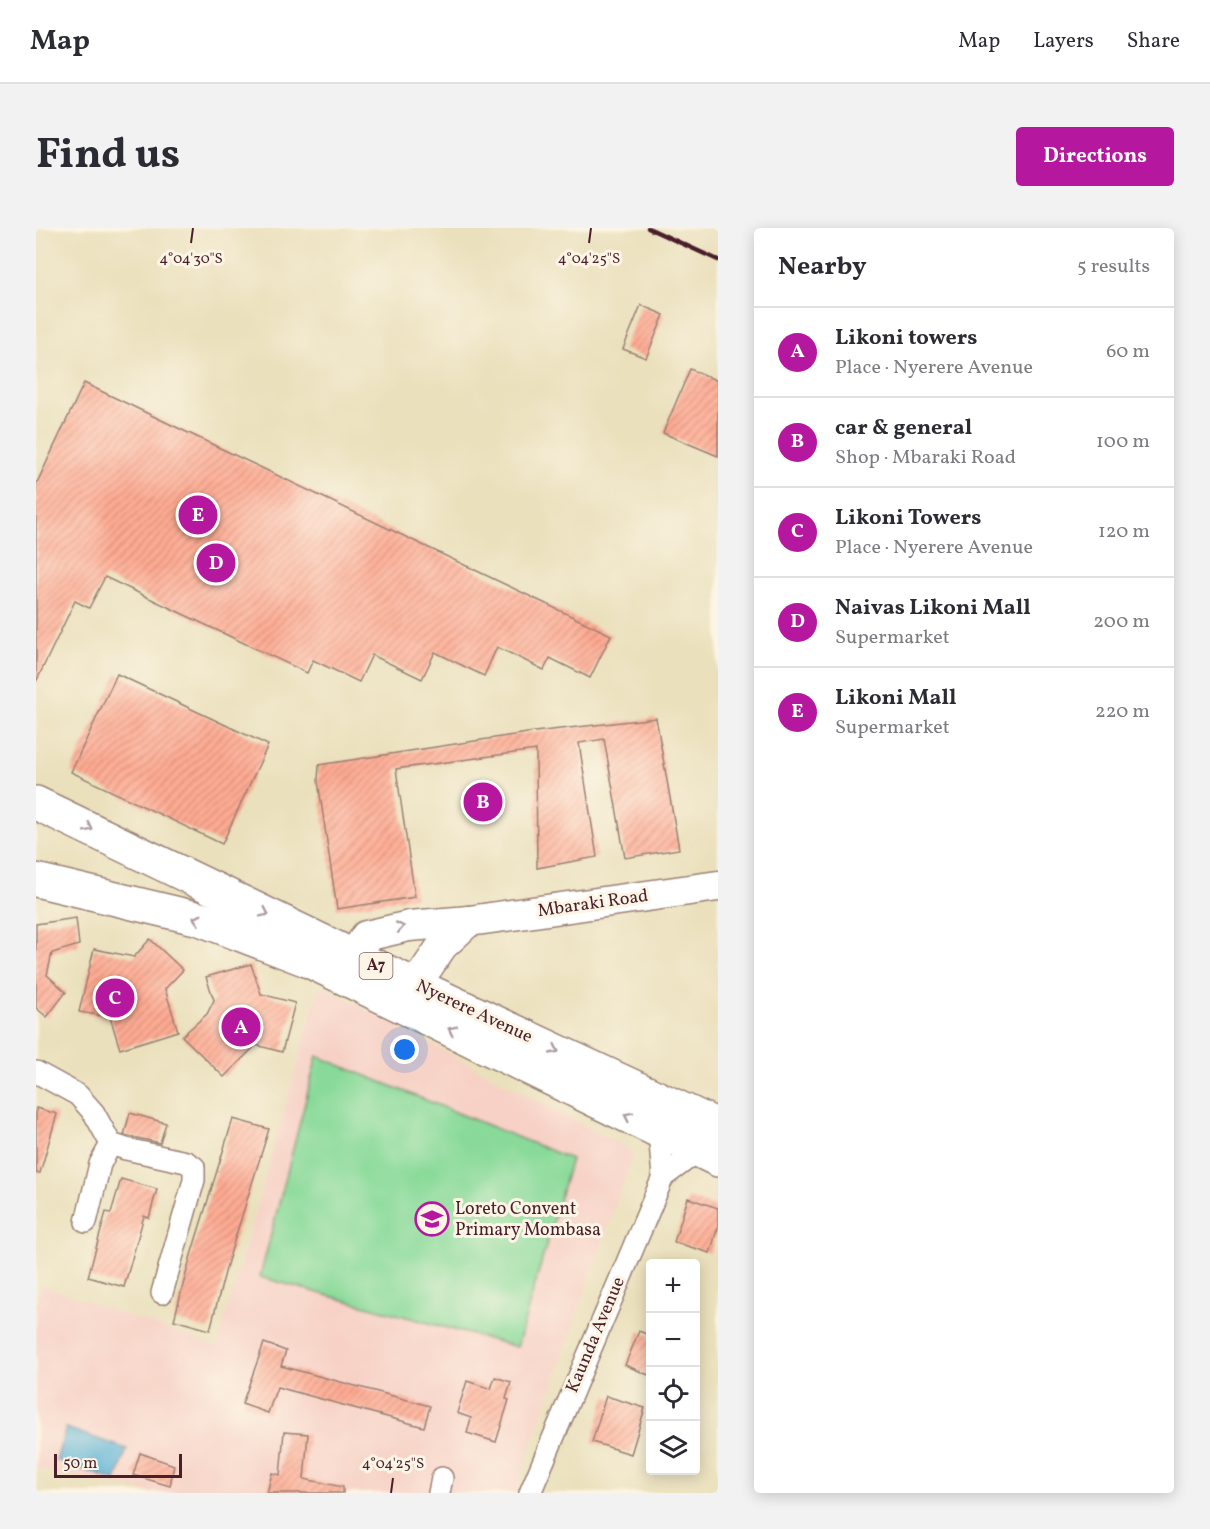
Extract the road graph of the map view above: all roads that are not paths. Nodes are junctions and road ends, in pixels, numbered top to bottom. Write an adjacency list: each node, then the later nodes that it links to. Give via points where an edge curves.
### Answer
1 (36, 803): 5 (highway, Nyerere Avenue / A7, one-way to 5)
2 (36, 880): 5 (highway, Nyerere Avenue / A7, one-way to 2, via 268,944 200,919)
3 (718, 886): 4 (main road, Mbaraki Road)
4 (469, 921): 5 (main road, Mbaraki Road, one-way to 4, via 366,936 409,926); 6 (main road, via 442,946)
5 (347, 966): 6 (highway, Nyerere Avenue / A7)
6 (409, 995): 8 (highway, Nyerere Avenue / A7)
7 (36, 1072): 10 (street, via 78,1095 94,1113)
8 (666, 1118): 9 (highway, Nyerere Avenue / A7); 11 (street, Kaunda Avenue)
9 (712, 1140): 11 (street, Kaunda Avenue)
10 (111, 1144): 12 (street, via 100,1164); 13 (street, via 194,1167 194,1180)
11 (663, 1177): 14 (street, Kaunda Avenue)
12 (86, 1222)
13 (162, 1293)
14 (530, 1493)

